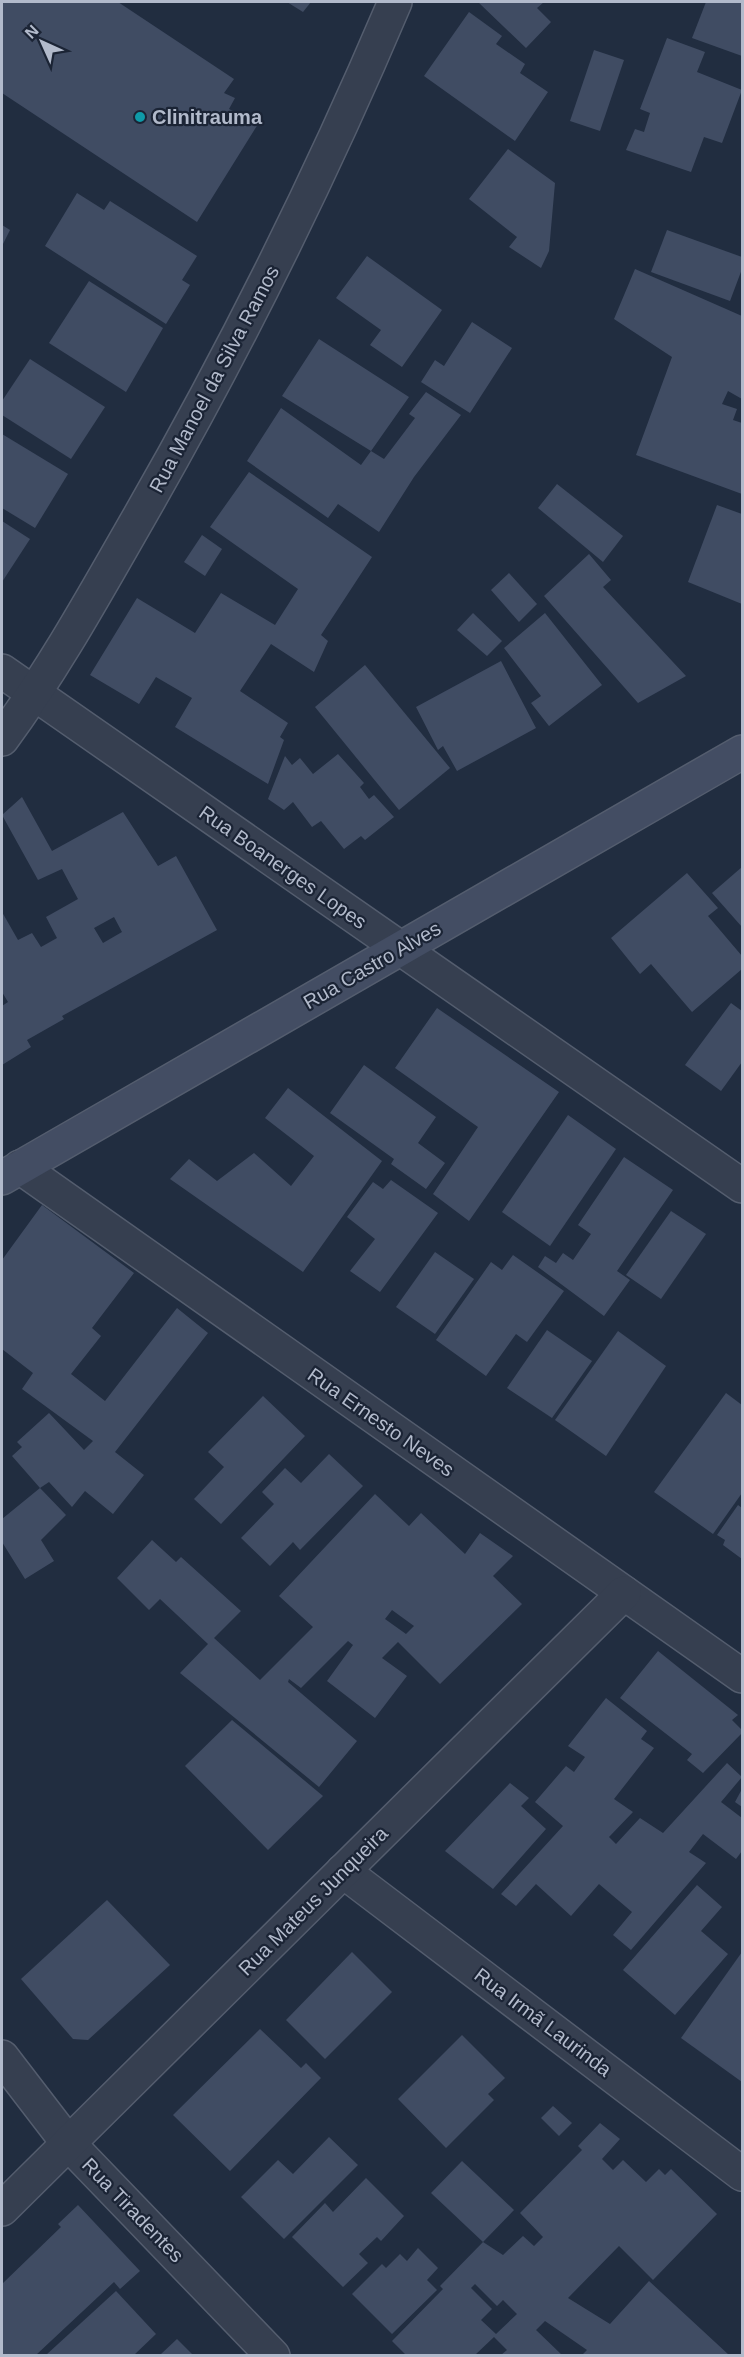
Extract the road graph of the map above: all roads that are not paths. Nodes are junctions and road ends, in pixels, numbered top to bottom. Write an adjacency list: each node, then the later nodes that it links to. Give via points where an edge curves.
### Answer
1 (394, 2): 3 (street, Rua Manoel da Silva Ramos, via 292,230 193,423)
2 (2, 671): 3 (street, Rua Boanerges Lopes)
3 (35, 694): 4 (street, Rua Manoel da Silva Ramos); 6 (street, Rua Boanerges Lopes)
4 (2, 739)
5 (742, 752): 6 (main road, Rua Castro Alves)
6 (401, 948): 7 (main road, Rua Castro Alves); 8 (street, Rua Boanerges Lopes)
7 (11, 1172): 9 (street, Rua Ernesto Neves)
8 (742, 1186)
9 (624, 1593): 10 (street, Rua Ernesto Neves); 11 (street, Rua Mateus Junqueira)
10 (742, 1676)
11 (343, 1871): 13 (street, Rua Mateus Junqueira); 14 (street, Rua Irmã Laurinda)
12 (2, 2057): 13 (street, Rua Tiradentes)
13 (68, 2143): 15 (street, Rua Mateus Junqueira); 16 (street, Rua Tiradentes)
14 (742, 2174)
15 (2, 2209)
16 (273, 2355)

